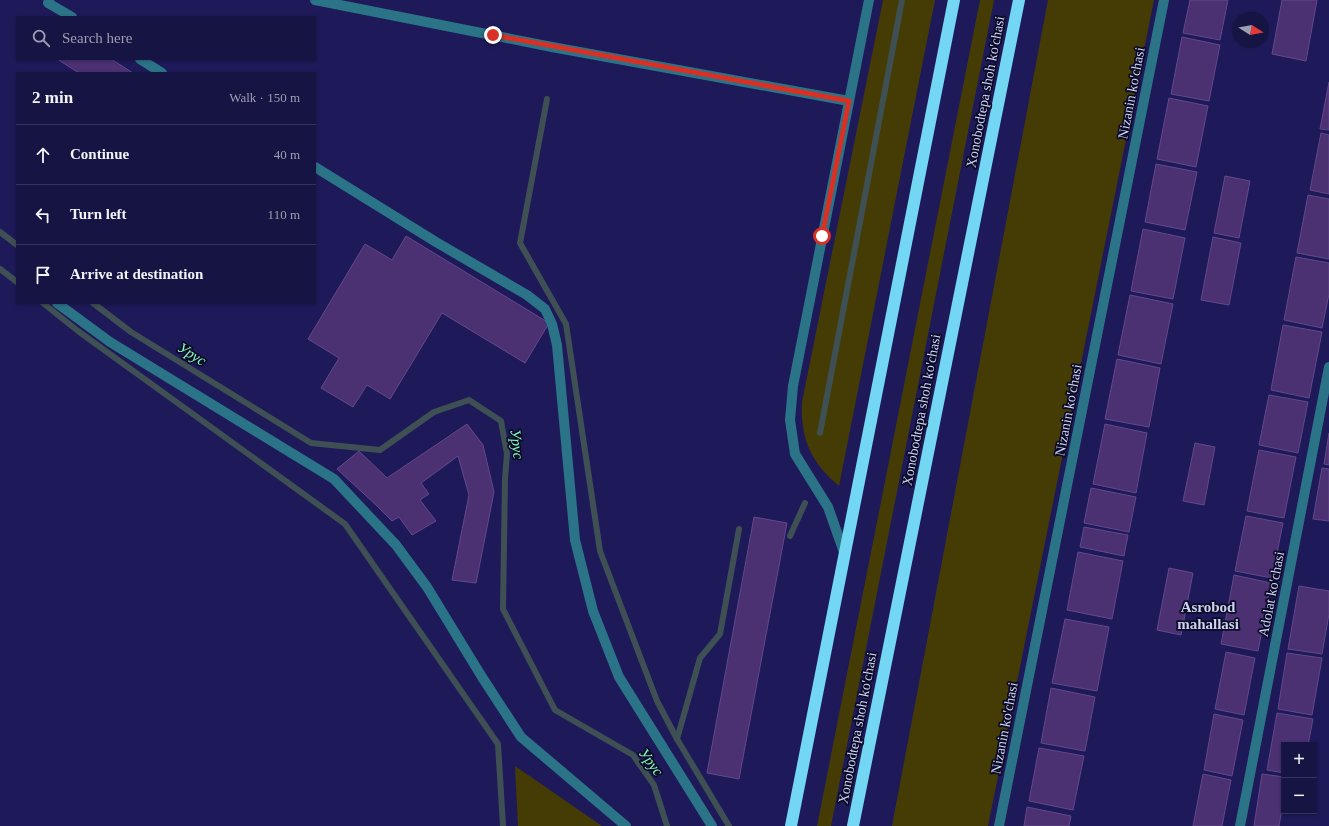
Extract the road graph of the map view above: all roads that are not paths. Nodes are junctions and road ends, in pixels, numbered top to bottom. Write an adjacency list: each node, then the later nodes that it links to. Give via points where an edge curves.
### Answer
1 (49, 0): 7 (street, via 48,3)
2 (315, 0): 10 (street)
3 (869, 0): 10 (street)
4 (954, 0): 14 (highway)
5 (1019, 0): 18 (highway, Xonobodtepa shoh ko'chasi)
6 (1164, 0): 19 (street, Nizanin ko'chasi)
7 (70, 16)
8 (142, 60): 9 (street)
9 (160, 72)
10 (849, 101): 14 (street, via 793,386 790,420 795,454 828,507)
11 (316, 168): 16 (street, via 528,295 545,309 557,345 576,540 593,611 619,677)
12 (58, 304): 15 (street, via 110,342 334,480 396,545 427,587 521,736)
13 (1329, 367): 20 (street, Adolat ko'chasi)
14 (845, 555): 17 (highway)
15 (626, 826)
16 (712, 826)
17 (791, 826)
18 (852, 826)
19 (999, 826)
20 (1240, 826)

